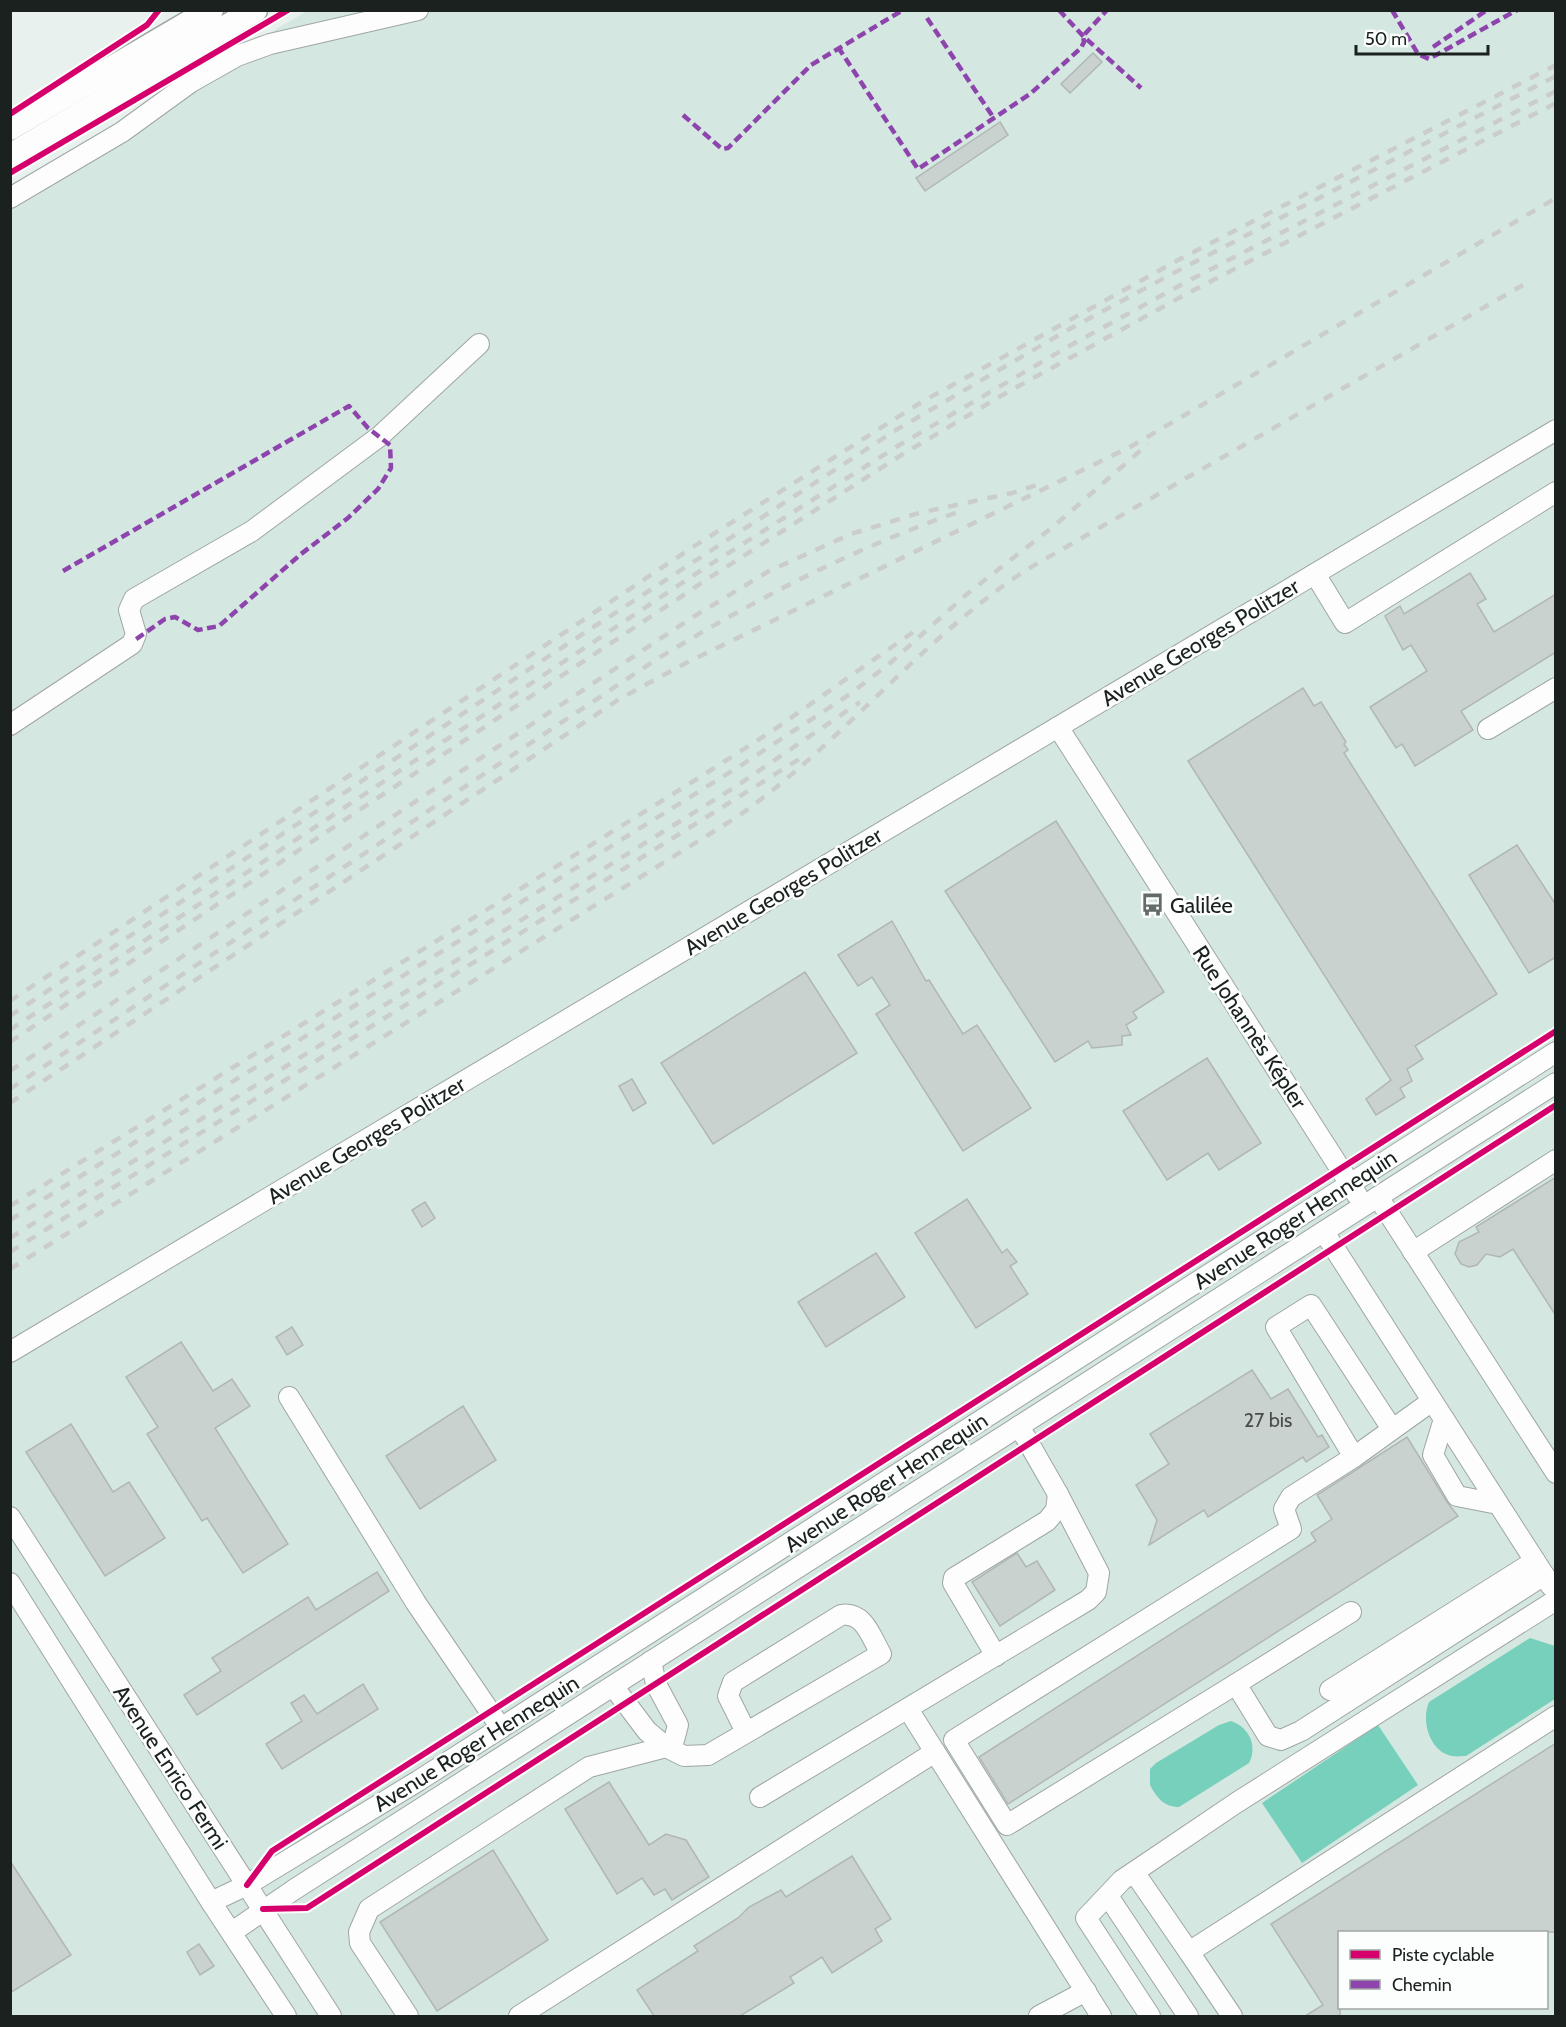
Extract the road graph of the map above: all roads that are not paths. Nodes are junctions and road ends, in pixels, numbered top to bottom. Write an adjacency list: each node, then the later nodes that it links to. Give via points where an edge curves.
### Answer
1 (211, 10): 4 (main road)
2 (255, 10): 6 (main road)
3 (418, 10): 7 (street, via 270,44 237,56 192,82 122,132)
4 (178, 20): 5 (main road)
5 (10, 128)
6 (10, 156)
7 (10, 198)
8 (479, 344): 13 (street, via 380,436 252,531 134,599 129,610 136,634 132,644)
9 (1555, 430): 11 (street, Avenue Georges Politzer)
10 (1556, 492): 11 (street, via 1345,623)
11 (1315, 573): 14 (street, Avenue Georges Politzer)
12 (1556, 688): 15 (street)
13 (10, 725)
14 (1058, 727): 19 (street, Rue Johannès Képler); 23 (street, Avenue Georges Politzer)
15 (1488, 729)
16 (1556, 1052): 19 (street, Avenue Roger Hennequin)
17 (1556, 1083): 20 (street, Avenue Roger Hennequin)
18 (1556, 1160): 22 (street)
19 (1350, 1183): 20 (street, Rue Johannès Képler); 46 (street, Avenue Roger Hennequin)
20 (1371, 1202): 21 (street, Avenue Roger Hennequin); 22 (street, Rue Johannès Képler)
21 (1324, 1232): 25 (street); 27 (street, Avenue Roger Hennequin)
22 (1413, 1252): 30 (street, Rue Johannès Képler)
23 (10, 1352)
24 (289, 1397): 46 (street, via 416,1603)
25 (1432, 1401): 26 (street); 28 (street)
26 (1444, 1419): 32 (street); 32 (street, via 1433,1455 1457,1496)
27 (1019, 1426): 31 (street); 40 (street, Avenue Roger Hennequin)
28 (1392, 1429): 29 (street); 29 (street, via 1311,1305 1276,1327)
29 (1354, 1457): 41 (street, via 1291,1497 1284,1509 1292,1529 954,1740 1007,1825)
30 (1556, 1473)
31 (1058, 1494): 39 (street, via 1099,1573 1095,1592); 39 (street, via 1056,1510 1047,1521 954,1578 953,1583)
32 (1498, 1504): 34 (street)
33 (10, 1517): 52 (street, Avenue Enrico Fermi)
34 (1540, 1568): 36 (street); 41 (street, via 1301,1731 1281,1740 1268,1737); 43 (street)
35 (10, 1583): 54 (street, Avenue Enrico Fermi)
36 (1556, 1593)
37 (1556, 1600): 51 (street)
38 (1352, 1612): 41 (street)
39 (996, 1656): 44 (street)
40 (651, 1661): 42 (street, Avenue Roger Hennequin); 48 (street, via 656,1684 678,1725 674,1740)
41 (1236, 1684)
42 (613, 1686): 48 (street, via 647,1731); 55 (street, Avenue Roger Hennequin)
43 (1330, 1690)
44 (908, 1709): 49 (street); 50 (street)
45 (1556, 1716): 57 (street)
46 (501, 1728): 52 (street, Avenue Roger Hennequin)
47 (746, 1732): 47 (street, via 881,1654 860,1618 841,1615 733,1682 728,1696); 48 (street, via 708,1755 684,1756)
48 (666, 1747): 61 (street, via 589,1767 369,1909 359,1932 360,1943)
49 (935, 1752): 58 (street); 62 (street)
50 (760, 1797)
51 (1134, 1872): 53 (street); 57 (street)
52 (247, 1885): 54 (street, Avenue Roger Hennequin); 55 (street, Avenue Enrico Fermi)
53 (1108, 1896): 65 (street, via 1086,1918); 66 (street)
54 (211, 1902): 56 (street, Avenue Enrico Fermi)
55 (263, 1910): 56 (street, Avenue Roger Hennequin); 60 (street, Avenue Enrico Fermi)
56 (232, 1932): 59 (street, Avenue Enrico Fermi)
57 (1189, 1952): 67 (street)
58 (1086, 1991): 63 (street); 64 (street)
59 (286, 2016)
60 (331, 2016)
61 (408, 2016)
62 (519, 2016)
63 (1040, 2016)
64 (1101, 2016)
65 (1150, 2016)
66 (1188, 2016)
67 (1232, 2016)

